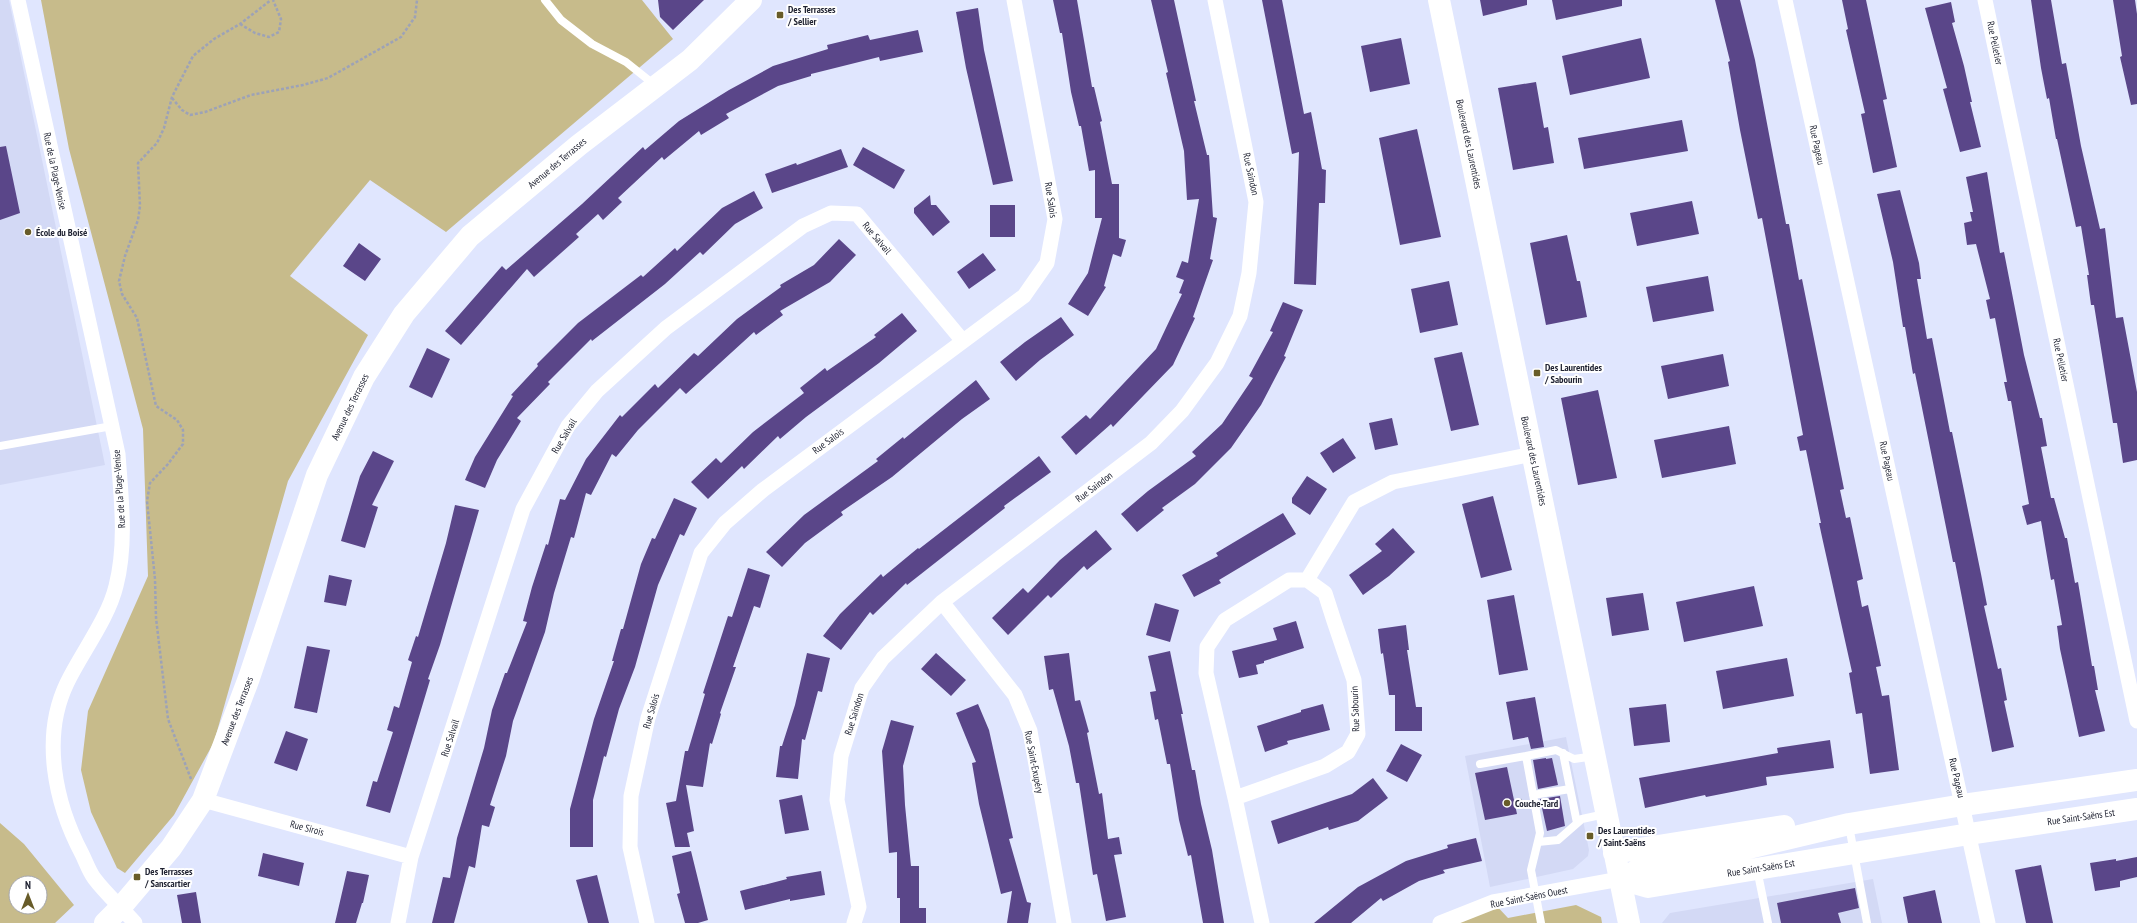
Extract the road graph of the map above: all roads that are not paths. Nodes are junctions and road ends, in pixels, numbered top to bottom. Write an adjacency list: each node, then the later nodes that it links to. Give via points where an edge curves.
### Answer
1 (18, 0): 11 (street, Rue de la Plage-Venise)
2 (545, 0): 9 (lane, via 561,20 592,44 626,62)
3 (751, 0): 9 (street, Avenue des Terrasses, via 690,60)
4 (1014, 0): 10 (street, Rue Salois, via 1055,219 1047,263 1024,296)
5 (1215, 0): 15 (street, Rue Saindon, via 1256,202 1249,274 1240,316 1217,364 1182,411 1151,443)
6 (1439, 0): 13 (street, Boulevard des Laurentides)
7 (1786, 0): 26 (street, Rue Pageau)
8 (1985, 0): 16 (street, Rue Pelletier)
9 (656, 86): 25 (street, Avenue des Terrasses, via 579,145 470,236 404,314 364,377 317,475 250,678)
10 (962, 340): 35 (street, Rue Salvail, via 857,214 831,214 803,226 666,328 597,391 568,426 524,509); 42 (street, Rue Salois, via 763,490 725,523 701,553 648,718 631,796 630,847)
11 (112, 426): 12 (lane); 39 (street, Rue de la Plage-Venise, via 118,454 122,523 116,587 67,684 56,714 54,746 55,776 72,836 93,877)
12 (0, 446)
13 (1533, 454): 14 (street, via 1393,482 1354,502); 19 (street, Boulevard des Laurentides)
14 (1307, 580): 24 (street, via 1289,580 1225,620 1207,647 1206,673); 24 (street, Rue Sabourin, via 1324,593 1354,680 1358,734 1348,752 1324,766)
15 (942, 602): 43 (street, Rue Saindon, via 883,658 862,688 841,756 837,800 859,907); 44 (street, Rue Saint-Exupéry, via 1015,695 1030,731)
16 (2137, 720)
17 (1563, 754): 18 (lane, via 1556,750); 19 (lane, via 1574,759); 22 (lane)
18 (1526, 756): 20 (lane); 23 (lane)
19 (1595, 756): 28 (street, Boulevard des Laurentides)
20 (1480, 764)
21 (2137, 780): 26 (street, Rue Saint-Saëns Est)
22 (1570, 789): 23 (lane); 29 (lane)
23 (1533, 795): 32 (lane, via 1540,833)
24 (1235, 798): 45 (street)
25 (203, 800): 35 (street, Rue Sirois); 39 (street, Avenue des Terrasses)
26 (1963, 805): 30 (street, Rue Saint-Saëns Est); 31 (street, Rue Pageau)
27 (2137, 809): 31 (street, Rue Saint-Saëns Est)
28 (1607, 814): 29 (lane, via 1582,819); 33 (street, Boulevard des Laurentides)
29 (1577, 823): 32 (lane, via 1558,840)
30 (1849, 824): 33 (street, Rue Saint-Saëns Est, via 1793,824); 34 (lane); 37 (street, Rue Saint-Saëns Est, via 1707,858 1642,868)
31 (1969, 834): 34 (street, Rue Saint-Saëns Est); 51 (street, Rue Pageau)
32 (1538, 842): 38 (lane, via 1531,870)
33 (1614, 853): 37 (street, Boulevard des Laurentides)
34 (1854, 853): 36 (street, Rue Saint-Saëns Est); 50 (lane)
35 (411, 857): 41 (street, Rue Salvail)
36 (1757, 869): 37 (street, Rue Saint-Saëns Est, via 1648,887); 49 (lane)
37 (1620, 879): 38 (street, Rue Saint-Saëns Ouest); 48 (street, Boulevard des Laurentides)
38 (1535, 895): 46 (street, Rue Saint-Saëns Ouest, via 1493,902); 47 (lane)
39 (128, 915): 40 (street, Avenue des Terrasses)
40 (105, 923)
41 (398, 923)
42 (647, 923)
43 (854, 923)
44 (1064, 923)
45 (1262, 923)
46 (1440, 923)
47 (1541, 923)
48 (1629, 923)
49 (1768, 923)
50 (1867, 923)
51 (1988, 923)

